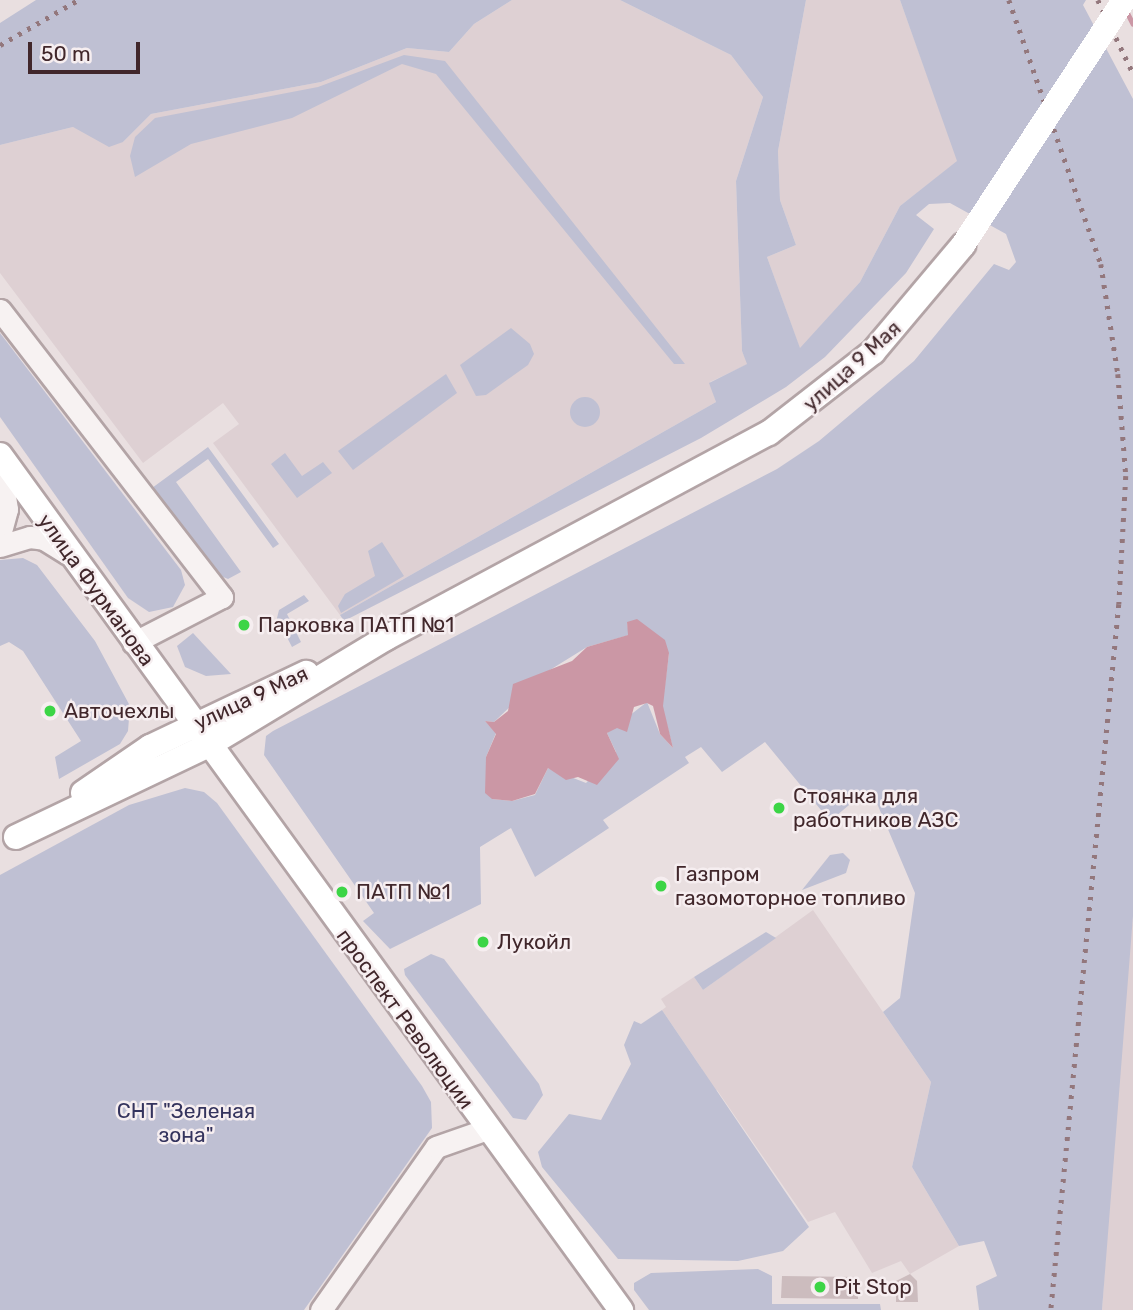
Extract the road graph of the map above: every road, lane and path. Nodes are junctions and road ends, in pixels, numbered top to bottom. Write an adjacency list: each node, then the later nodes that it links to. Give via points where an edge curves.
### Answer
1 (1124, 0): 8 (main road, улица 9 Мая, bridge, via 963,245 873,352 807,408 723,460)
2 (0, 310): 9 (street, via 222,597)
3 (0, 455): 7 (main road, улица Фурманова)
4 (0, 464): 5 (street, via 7,509)
5 (0, 535)
6 (0, 546): 7 (street, via 44,539)
7 (71, 556): 9 (main road, улица Фурманова)
8 (386, 638): 10 (main road, улица 9 Мая); 11 (main road, улица 9 Мая)
9 (134, 643): 10 (main road, улица Фурманова)
10 (192, 725): 11 (main road, проспект Революции); 12 (main road, улица 9 Мая, via 150,747)
11 (207, 746): 12 (main road, улица 9 Мая); 13 (main road, проспект Революции)
12 (8, 841)
13 (486, 1129): 14 (street, via 436,1147); 15 (main road, проспект Революции)
14 (321, 1310)
15 (621, 1310)

